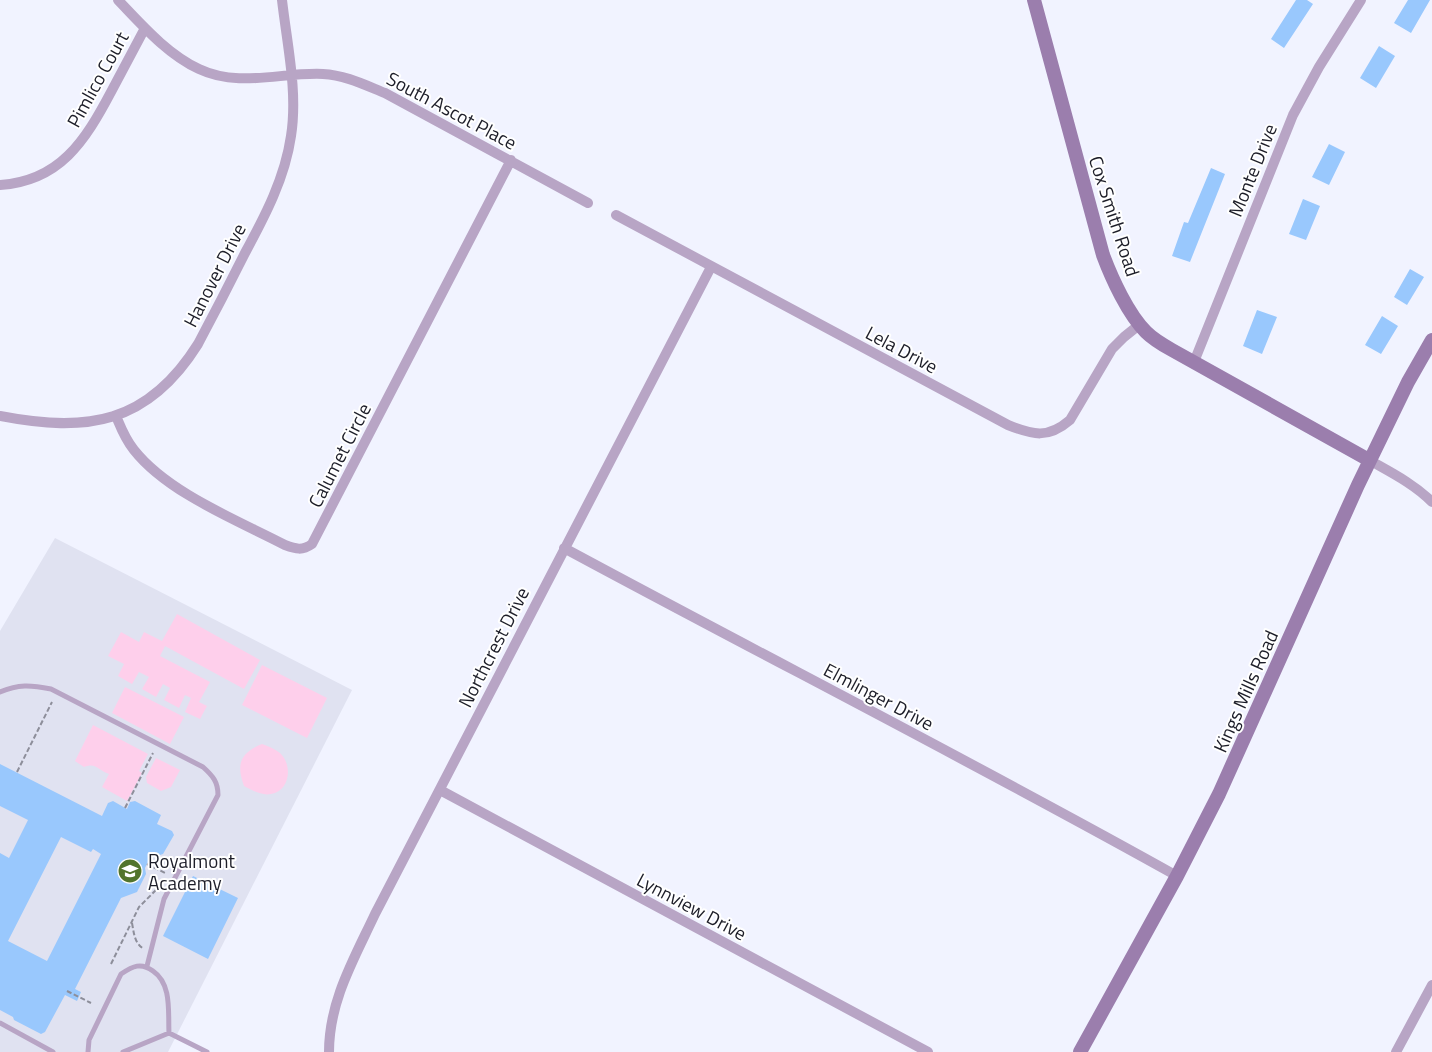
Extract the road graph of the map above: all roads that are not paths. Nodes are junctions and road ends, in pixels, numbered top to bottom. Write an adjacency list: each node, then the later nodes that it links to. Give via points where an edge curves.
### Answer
1 (118, 0): 5 (street, South Ascot Place)
2 (282, 0): 6 (street, Hanover Drive)
3 (1034, 0): 12 (street, Cox Smith Road, via 1103,255 1112,280)
4 (1361, 0): 14 (street, Monte Drive, via 1293,115)
5 (145, 28): 6 (street, South Ascot Place, via 184,61 216,76 252,79); 8 (street, Pimlico Court, via 94,124 72,153 35,178)
6 (291, 75): 7 (street, South Ascot Place, via 322,74 351,79 385,93); 16 (street, Hanover Drive, via 292,128 285,164 253,239 188,360 157,393)
7 (511, 160): 9 (street, South Ascot Place); 16 (street, Calumet Circle, via 312,544 306,548 298,550 286,545 172,485 133,449)
8 (0, 185)
9 (588, 203)
10 (616, 215): 11 (street, Lela Drive)
11 (711, 267): 12 (street, Lela Drive, via 1008,425 1035,434 1054,431 1070,420 1112,349); 19 (street, Northcrest Drive)
12 (1139, 325): 14 (street, Cox Smith Road, via 1158,341)
13 (1432, 340): 17 (street, Kings Mills Road)
14 (1194, 362): 17 (street, Cox Smith Road)
15 (0, 416): 16 (street, Hanover Drive, via 72,424)
16 (116, 416)
17 (1369, 460): 18 (street, via 1404,479); 22 (street, Kings Mills Road, via 1219,794)
18 (1432, 502)
19 (564, 548): 21 (street, Northcrest Drive); 22 (street, Elmlinger Drive)
20 (0, 692): 23 (lane, via 12,686 32,685 51,689 203,767 218,785 218,795 164,899)
21 (440, 790): 31 (street, Northcrest Drive, via 344,979 333,1013); 32 (street, Lynnview Drive)
22 (1177, 876): 33 (street, Kings Mills Road)
23 (147, 966): 26 (lane, via 165,984); 28 (lane, via 132,967 122,974 89,1040)
24 (1432, 985): 34 (street)
25 (0, 1023): 27 (lane)
26 (169, 1033): 29 (lane); 30 (lane)
27 (53, 1052)
28 (88, 1052)
29 (123, 1052)
30 (207, 1052)
31 (329, 1052)
32 (928, 1052)
33 (1080, 1052)
34 (1396, 1052)

